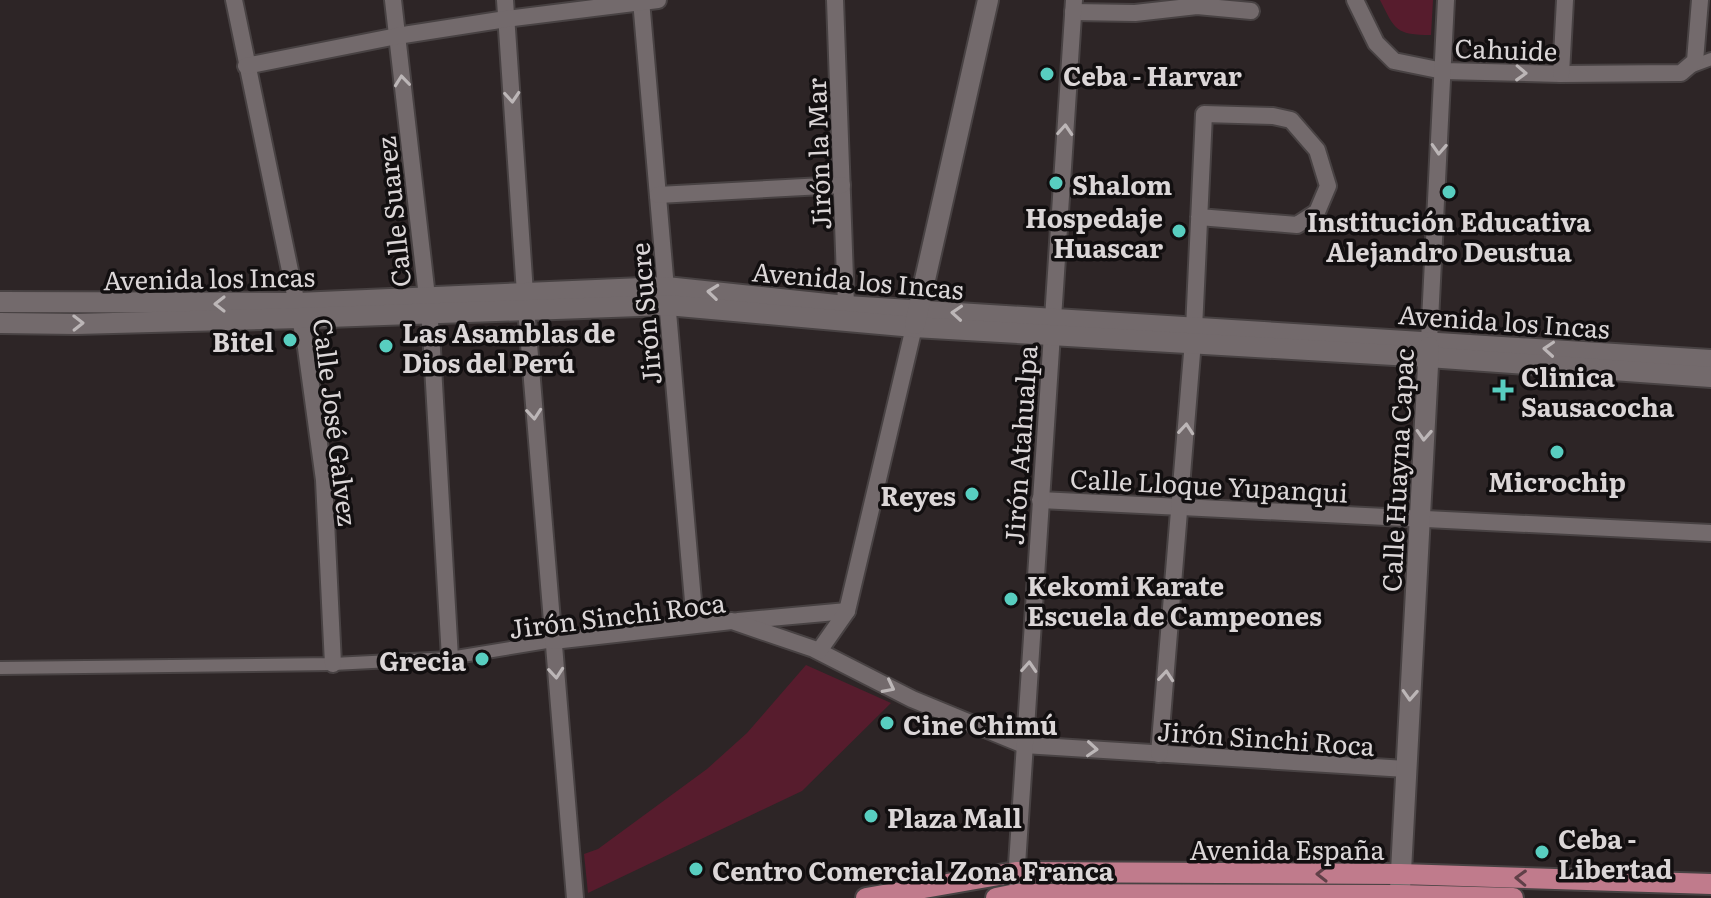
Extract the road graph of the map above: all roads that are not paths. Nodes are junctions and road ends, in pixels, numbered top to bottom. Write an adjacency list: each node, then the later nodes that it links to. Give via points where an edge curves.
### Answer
1 (234, 0): 16 (street, Calle José Galvez)
2 (393, 0): 14 (street, Calle Suarez)
3 (505, 0): 13 (street)
4 (835, 0): 20 (street, Jirón la Mar)
5 (988, 0): 29 (street)
6 (1355, 0): 18 (street, Cahuide, via 1376,43 1394,61)
7 (1446, 0): 18 (street, Calle Huayna Capac)
8 (1565, 0): 19 (street)
9 (1700, 0): 17 (street, via 1697,54)
10 (647, 1): 13 (street); 21 (street, Jirón Sucre)
11 (1074, 6): 12 (street, via 1135,13 1197,6); 31 (street, Jirón Atahualpa, one-way to 11)
12 (1251, 11)
13 (506, 19): 14 (street); 24 (street, one-way to 24)
14 (397, 36): 16 (street); 26 (street, Calle Suarez, one-way to 14)
15 (1711, 59): 17 (street)
16 (246, 66): 28 (street, Calle José Galvez)
17 (1690, 67): 19 (street, Cahuide, via 1672,74)
18 (1443, 71): 19 (street, Cahuide, one-way to 19); 33 (street, Calle Huayna Capac, one-way to 33)
19 (1561, 74)
20 (842, 185): 21 (street); 27 (street, Jirón la Mar)
21 (658, 195): 23 (street, Jirón Sucre)
22 (1199, 217): 22 (street, via 1297,225 1317,212 1328,186 1317,150 1291,120 1204,114); 32 (street)
23 (667, 296): 24 (street, Avenida los Incas); 27 (street, Avenida los Incas, one-way to 23); 29 (street, Avenida los Incas); 42 (street, Jirón Sucre)
24 (525, 301): 26 (street, Avenida los Incas); 43 (street, one-way to 43)
25 (0, 302): 28 (street, Avenida los Incas, one-way to 25)
26 (428, 305): 28 (street, Avenida los Incas); 45 (street, Calle Suarez)
27 (846, 306): 29 (street, Avenida los Incas)
28 (299, 311): 30 (street, Avenida los Incas, one-way to 28, via 76,324); 46 (street, Calle José Galvez, via 324,480)
29 (916, 319): 31 (street, Avenida los Incas); 40 (street)
30 (0, 323)
31 (1051, 328): 32 (street, Avenida los Incas); 36 (street, Jirón Atahualpa)
32 (1193, 336): 33 (street, Avenida los Incas); 37 (street, one-way to 32)
33 (1428, 349): 34 (street, Avenida los Incas, one-way to 33); 35 (street, Avenida los Incas); 38 (street, Calle Huayna Capac, one-way to 38)
34 (1711, 360)
35 (1711, 377)
36 (1040, 500): 37 (street, Calle Lloque Yupanqui); 48 (street, Jirón Atahualpa, one-way to 36)
37 (1180, 507): 38 (street, Calle Lloque Yupanqui); 49 (street, one-way to 37)
38 (1419, 519): 39 (street, Calle Lloque Yupanqui); 50 (street, Calle Huayna Capac, one-way to 50)
39 (1711, 533)
40 (847, 611): 41 (street); 44 (street)
41 (732, 621): 42 (street, Jirón Sinchi Roca); 44 (street, Jirón Sinchi Roca)
42 (695, 624): 43 (street, Jirón Sinchi Roca)
43 (553, 641): 45 (street, Jirón Sinchi Roca); 55 (street, one-way to 55)
44 (819, 651): 48 (street, Jirón Sinchi Roca, one-way to 48, via 912,699)
45 (450, 658): 46 (street, Jirón Sinchi Roca)
46 (333, 664): 47 (street, Jirón Sinchi Roca)
47 (0, 668)
48 (1024, 745): 49 (street, Jirón Sinchi Roca, one-way to 49); 51 (street, Jirón Atahualpa)
49 (1159, 754): 50 (street, Jirón Sinchi Roca)
50 (1406, 769): 53 (street, Calle Huayna Capac)
51 (1016, 872): 53 (main road, Avenida España, one-way to 51); 54 (street, Jirón Atahualpa); 56 (main road, Avenida España)
52 (1711, 884): 53 (main road, Avenida España, one-way to 53)
53 (1400, 889): 54 (main road, Avenida España); 57 (main road, Avenida España)
54 (1009, 897)
55 (575, 898)
56 (866, 898)
57 (1513, 898)

